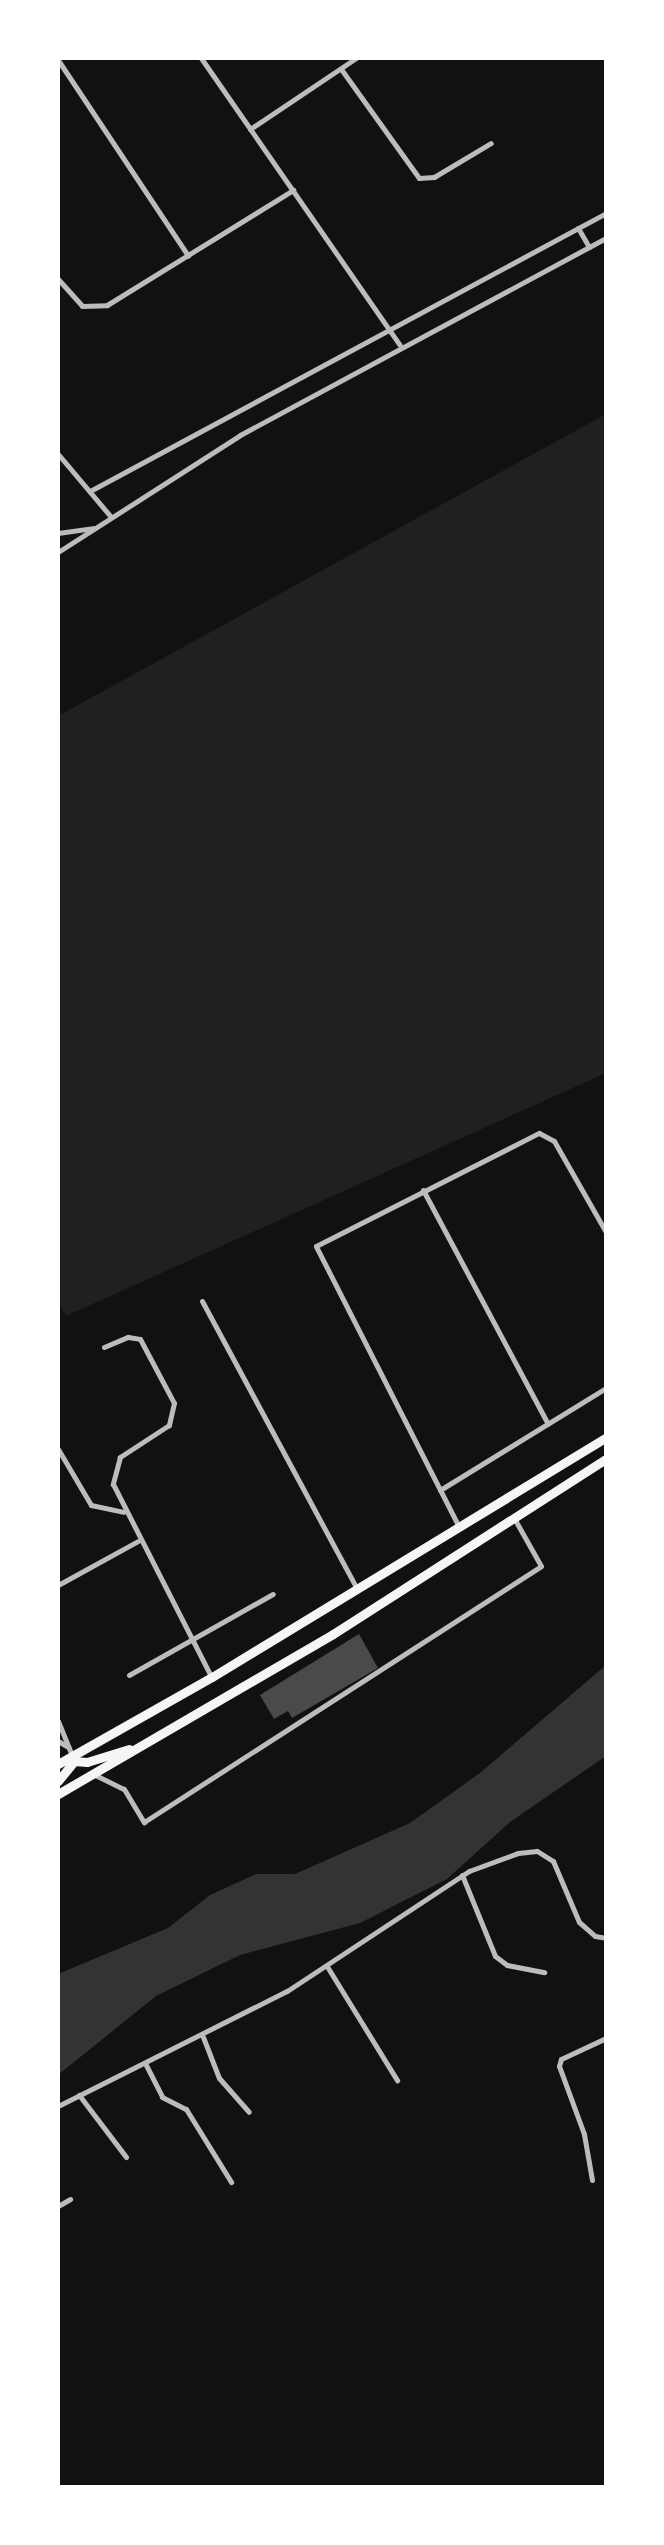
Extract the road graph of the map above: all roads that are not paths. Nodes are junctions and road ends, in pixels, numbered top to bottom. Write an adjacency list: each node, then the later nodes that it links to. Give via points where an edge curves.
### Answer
1 (201, 58): 5 (street)
2 (356, 58): 4 (street)
3 (58, 60): 12 (street)
4 (341, 69): 5 (street); 6 (street, via 419,178 434,177)
5 (250, 129): 7 (street)
6 (491, 143)
7 (293, 190): 12 (street); 14 (street)
8 (606, 213): 9 (street)
9 (578, 228): 11 (street); 14 (street)
10 (606, 238): 11 (street)
11 (589, 247): 15 (street)
12 (188, 256): 13 (street, via 98,308 82,306)
13 (58, 279)
14 (389, 329): 15 (street); 17 (street)
15 (400, 345): 18 (street, via 240,435)
16 (58, 454): 17 (street)
17 (90, 491): 18 (street)
18 (111, 517): 19 (street)
19 (94, 528): 20 (street); 21 (street)
20 (58, 533)
21 (58, 552)
22 (423, 1190): 23 (street, via 544,1133 554,1141); 27 (street); 31 (street, via 321,1239 316,1251)
23 (606, 1232)
24 (202, 1301): 37 (street)
25 (104, 1347): 32 (street, via 128,1337 140,1339 175,1411 169,1425 115,1464 113,1484)
26 (606, 1388): 27 (street)
27 (548, 1424): 31 (street)
28 (606, 1437): 34 (highway)
29 (58, 1449): 32 (street, via 91,1505)
30 (606, 1459): 33 (highway)
31 (440, 1490): 34 (street)
32 (123, 1512): 35 (street)
33 (514, 1517): 44 (highway, via 333,1634); 47 (street, via 541,1566 144,1822 124,1789)
34 (460, 1528): 37 (highway)
35 (138, 1541): 36 (street); 39 (street)
36 (58, 1585)
37 (357, 1590): 41 (highway)
38 (273, 1594): 39 (street)
39 (192, 1639): 40 (street); 41 (street)
40 (129, 1675)
41 (212, 1677): 45 (highway)
42 (58, 1721): 45 (street)
43 (58, 1741): 45 (street)
44 (149, 1743): 45 (highway, via 87,1762); 47 (highway)
45 (71, 1755): 46 (highway); 48 (highway)
46 (58, 1764)
47 (93, 1774): 49 (highway)
48 (58, 1781)
49 (58, 1794)
50 (462, 1875): 51 (street, via 524,1851 543,1854 557,1867 579,1922 589,1933); 52 (street); 53 (street, via 495,1956 507,1965)
51 (606, 1938)
52 (328, 1968): 54 (street); 57 (street)
53 (544, 1972)
54 (203, 2037): 56 (street); 60 (street, via 219,2078)
55 (606, 2038): 62 (street, via 561,2059 559,2066 584,2134)
56 (145, 2063): 58 (street); 63 (street, via 162,2097 186,2109)
57 (397, 2080)
58 (79, 2095): 59 (street); 61 (street)
59 (58, 2106)
60 (249, 2112)
61 (126, 2157)
62 (592, 2180)
63 (231, 2182)
64 (70, 2199): 65 (street)
65 (58, 2206)

